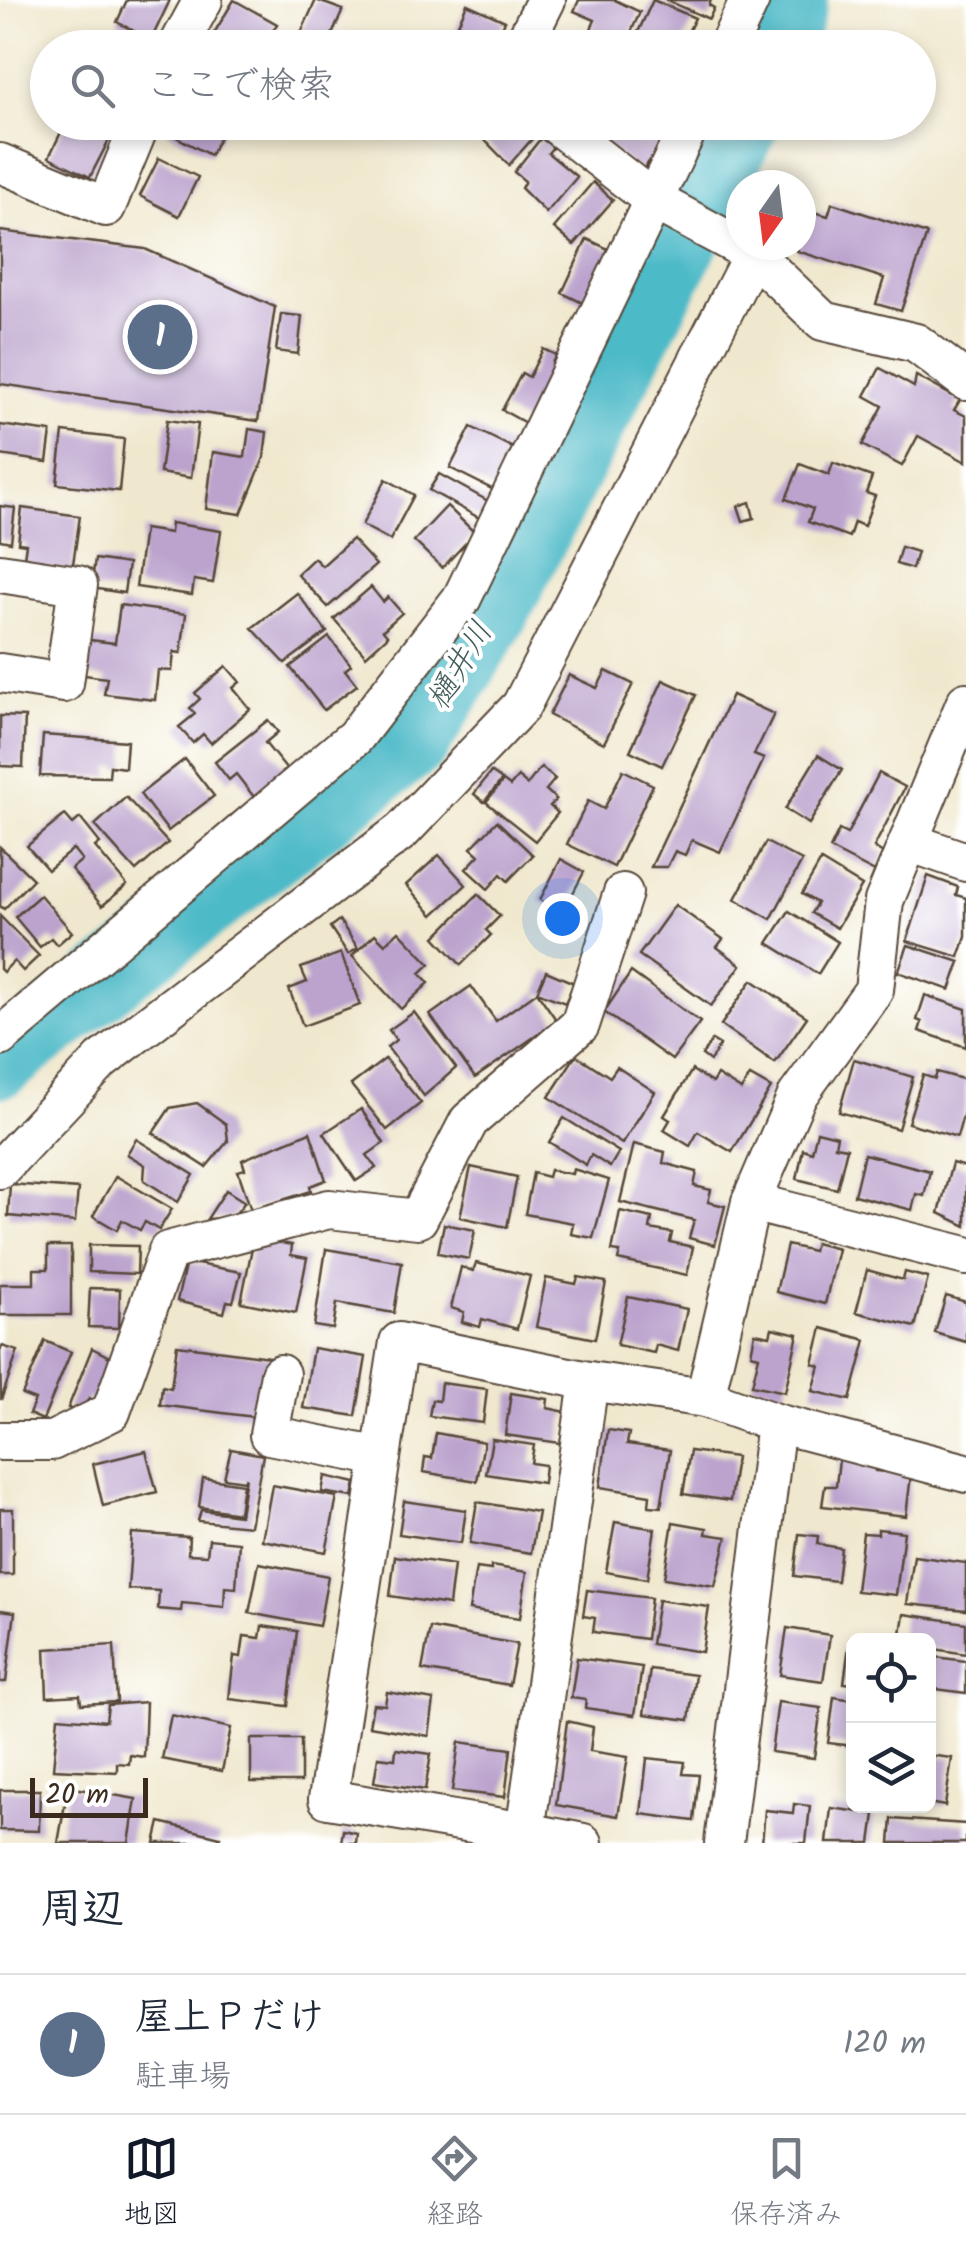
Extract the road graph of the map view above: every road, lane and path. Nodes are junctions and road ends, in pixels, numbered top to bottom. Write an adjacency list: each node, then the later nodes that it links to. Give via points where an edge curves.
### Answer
1 (203, 0): 4 (street)
2 (546, 0): 5 (street)
3 (750, 0): 6 (street)
4 (187, 30)
5 (531, 30)
6 (736, 30)
7 (134, 140): 10 (street, via 106,206)
8 (576, 140): 11 (street)
9 (684, 140): 11 (street)
10 (0, 163)
11 (661, 206): 12 (street); 22 (street, via 462,598 367,722)
12 (726, 240)
13 (738, 260): 23 (street, via 521,706 402,831 102,1060)
14 (755, 260): 15 (street, via 823,320 916,343)
15 (966, 381)
16 (0, 573): 17 (street, via 78,585 64,683)
17 (0, 673)
18 (966, 702): 19 (street)
19 (908, 842): 20 (street); 24 (street, via 884,902 874,990 797,1096)
20 (966, 862)
21 (623, 893): 30 (street, via 580,1025 469,1122 418,1219 329,1208 168,1250 111,1412 52,1441)
22 (0, 1037)
23 (0, 1169)
24 (751, 1202): 25 (street); 28 (street)
25 (966, 1256)
26 (280, 1374): 31 (street, via 269,1435)
27 (589, 1381): 28 (street); 31 (street, via 398,1342); 33 (street)
28 (705, 1398): 29 (street)
29 (776, 1423): 32 (street); 35 (street)
30 (0, 1441)
31 (381, 1457): 33 (street, via 328,1799)
32 (966, 1472)
33 (525, 1832): 34 (street)
34 (583, 1843)
35 (724, 1843)

